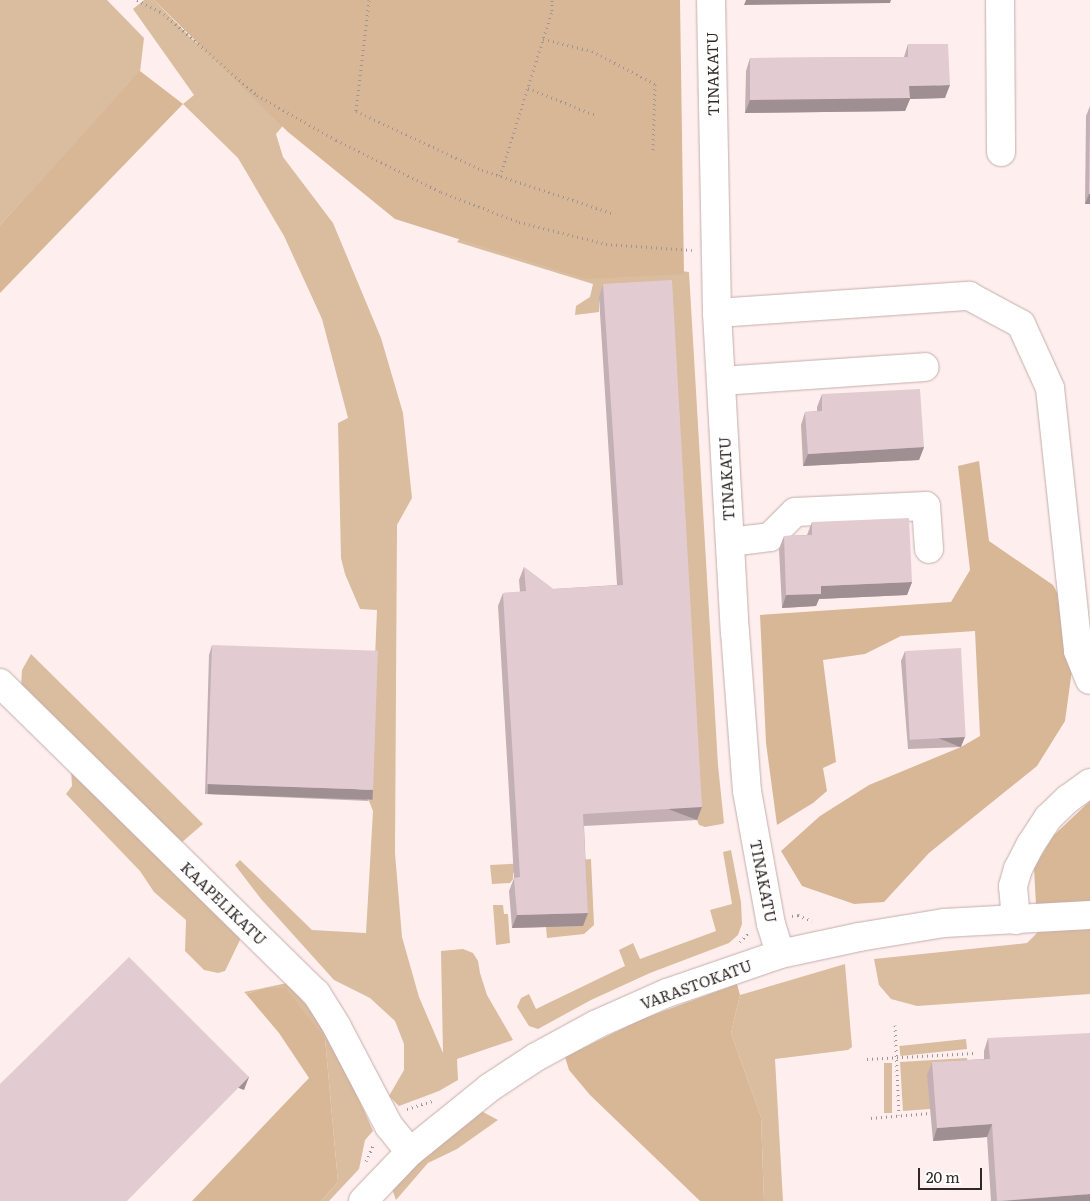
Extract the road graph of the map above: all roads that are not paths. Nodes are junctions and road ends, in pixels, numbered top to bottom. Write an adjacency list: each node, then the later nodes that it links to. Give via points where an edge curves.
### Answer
1 (711, 0): 4 (street, TINAKATU)
2 (1000, 0): 3 (street)
3 (1001, 152)
4 (717, 312): 6 (street, TINAKATU); 9 (street, via 970,296 1021,324 1050,388 1078,651)
5 (924, 367): 6 (street)
6 (721, 381): 7 (street, TINAKATU)
7 (730, 542): 8 (street, via 770,537 796,512 926,506); 14 (street, TINAKATU, via 747,791 771,924)
8 (929, 550)
9 (1090, 680)
10 (0, 683): 15 (street, KAAPELIKATU, via 316,993 389,1126)
11 (1090, 783): 13 (street, via 1048,818 1031,844 1013,886)
12 (1090, 916): 13 (street, VARASTOKATU)
13 (1016, 920): 14 (street, VARASTOKATU, via 944,923)
14 (780, 954): 15 (street, VARASTOKATU, via 667,993 597,1024 489,1088)
15 (410, 1152): 16 (street, VARASTOKATU)
16 (363, 1201)

